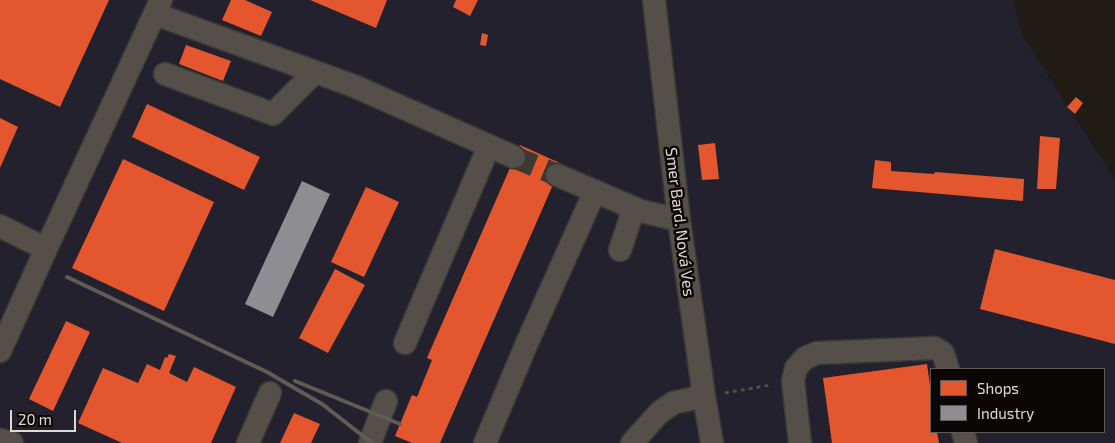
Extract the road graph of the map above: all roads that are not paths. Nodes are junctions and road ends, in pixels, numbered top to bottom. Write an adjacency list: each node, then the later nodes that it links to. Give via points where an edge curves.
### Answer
1 (654, 0): 10 (street, Smer Bard. Nová Ves)
2 (158, 7): 3 (street); 12 (street)
3 (315, 72): 4 (street, via 273,114); 5 (street)
4 (165, 74)
5 (490, 146): 6 (street); 14 (street)
6 (514, 157)
7 (557, 175): 8 (street)
8 (596, 191): 9 (street); 24 (street)
9 (634, 208): 10 (street); 13 (street)
10 (679, 220): 18 (street, Smer Bard. Nová Ves)
11 (0, 226): 12 (street)
12 (46, 249): 15 (street)
13 (620, 250)
14 (405, 343)
15 (0, 352)
16 (948, 368): 27 (street, via 944,353 935,348 817,353 805,358 796,368 793,381)
17 (270, 393): 22 (street)
18 (704, 396): 25 (street, via 673,403 659,413); 26 (street, Smer Bard. Nová Ves)
19 (386, 401): 23 (street)
20 (0, 440): 21 (street)
21 (12, 443)
22 (248, 443)
23 (370, 443)
24 (485, 443)
25 (632, 443)
26 (712, 443)
27 (800, 443)

